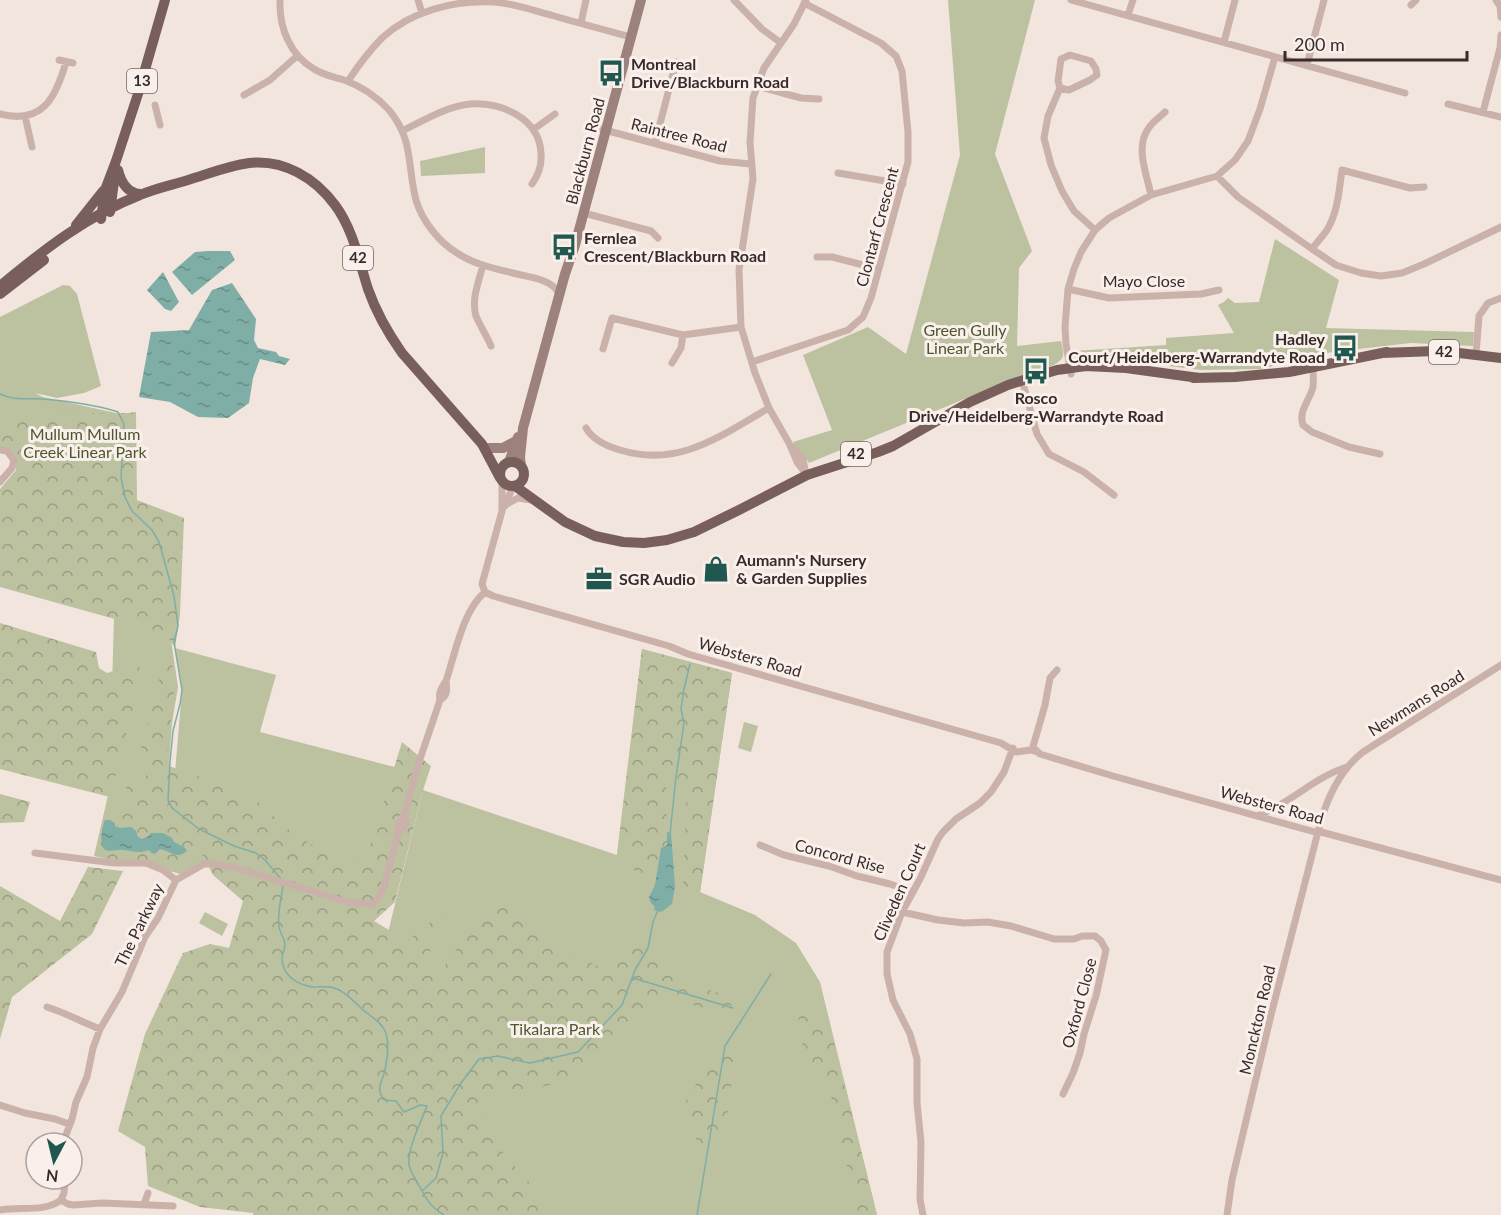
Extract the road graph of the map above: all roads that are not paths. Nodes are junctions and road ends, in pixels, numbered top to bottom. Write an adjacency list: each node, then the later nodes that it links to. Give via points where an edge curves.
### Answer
1 (165, 0): 48 (main road, 13)
2 (280, 0): 23 (street, via 285,36)
3 (418, 0): 15 (street)
4 (586, 0): 18 (street)
5 (635, 0): 20 (main road, Blackburn Road)
6 (641, 0): 20 (main road, Blackburn Road)
7 (734, 0): 22 (street)
8 (1071, 0): 16 (street)
9 (1133, 0): 16 (street)
10 (1235, 0): 21 (street)
11 (1324, 0): 27 (street)
12 (495, 1): 15 (street, via 471,1); 18 (street)
13 (805, 1): 22 (street); 54 (street, Clontarf Crescent, via 881,43 896,56 902,72 908,132)
14 (1499, 4): 17 (street)
15 (422, 13): 28 (street, via 382,38)
16 (1128, 15): 21 (street)
17 (1501, 17)
18 (581, 23): 20 (street)
19 (1501, 35): 37 (street)
20 (628, 36): 44 (main road, Blackburn Road)
21 (1224, 42): 24 (street)
22 (781, 43): 29 (street)
23 (297, 56): 28 (street, via 314,69); 32 (street)
24 (1275, 57): 27 (street); 51 (street, via 1248,141)
25 (66, 62): 40 (street, via 52,98 40,110)
26 (676, 62): 46 (street)
27 (1307, 66): 31 (street)
28 (348, 81): 45 (street, via 385,106)
29 (757, 86): 33 (street); 49 (street, via 753,98)
30 (1060, 88): 30 (street, via 1061,59 1071,56 1091,62 1096,69 1090,80 1069,90); 62 (street, via 1044,138 1062,191 1074,211)
31 (1405, 93)
32 (244, 96)
33 (819, 99)
34 (1448, 104): 37 (street)
35 (155, 105): 42 (street)
36 (1165, 112): 58 (street, via 1148,129 1142,143)
37 (1484, 112): 41 (street)
38 (0, 114): 40 (street)
39 (555, 114): 43 (street)
40 (25, 116): 47 (street)
41 (1501, 117)
42 (160, 125)
43 (534, 129): 45 (street, via 504,108 468,104); 53 (street, via 542,161)
44 (603, 130): 46 (street, Raintree Road); 59 (main road, Blackburn Road); 69 (main road, Blackburn Road, via 583,191)
45 (402, 131): 67 (street, via 422,215 448,246)
46 (655, 143): 49 (street, Raintree Road, via 720,161)
47 (32, 147)
48 (116, 161): 56 (main road, 13); 57 (main road, via 121,181 134,194); 60 (main road, 13)
49 (751, 164): 76 (street, via 753,179 739,270)
50 (838, 173): 54 (street)
51 (1217, 176): 58 (street); 65 (street, via 1238,197)
52 (185, 181): 57 (main road, 42); 60 (main road, 42); 91 (main road, 42, via 224,168 262,163 299,172 318,186 345,221 378,314 391,337)
53 (532, 184)
54 (903, 184): 68 (street, Clontarf Crescent)
55 (1424, 187): 65 (street, via 1410,188 1342,170 1332,220)
56 (105, 190): 60 (main road, 13); 63 (main road)
57 (140, 194): 60 (main road, 42)
58 (1151, 195): 62 (street)
59 (584, 213): 64 (street, via 651,231); 69 (main road, Blackburn Road)
60 (105, 215): 63 (main road, 42); 73 (main road, 42)
61 (1501, 227): 65 (street, via 1402,273 1381,276 1336,265)
62 (1095, 230): 71 (street, via 1081,252)
63 (65, 236): 73 (main road, 42, via 25,265)
64 (658, 238)
65 (1312, 249)
66 (817, 257): 68 (street, via 832,256)
67 (483, 265): 70 (street); 78 (street, via 475,308)
68 (879, 269): 82 (street, Clontarf Crescent, via 867,308 855,325)
69 (565, 274): 70 (street); 74 (main road, Blackburn Road)
70 (541, 280): 74 (street, via 555,288)
71 (1068, 289): 72 (street, Mayo Close, via 1110,298); 85 (street, via 1065,327)
72 (1219, 290)
73 (1, 291)
74 (559, 296): 88 (main road, Blackburn Road)
75 (1501, 298): 80 (street, via 1488,303 1479,316)
76 (741, 327): 77 (street); 82 (street)
77 (683, 335): 79 (street, via 612,318); 83 (street)
78 (492, 346)
79 (603, 349)
80 (1476, 354): 81 (main road, 42); 84 (main road, 42, via 1348,354)
81 (1501, 358)
82 (752, 362): 87 (street)
83 (672, 363)
84 (1312, 364): 85 (main road, 42, via 1235,377 1200,378 1086,366); 93 (street, via 1312,388 1301,414 1303,425 1349,447)
85 (1071, 371): 86 (main road, 42)
86 (1023, 383): 96 (main road, 42, via 970,402 910,435); 100 (street, via 1037,434 1048,454 1084,472)
87 (769, 408): 89 (street, via 702,446 665,455 615,448 594,438); 96 (street)
88 (523, 428): 90 (main road, Blackburn Road); 95 (main road, Blackburn Road)
89 (586, 428)
90 (516, 441): 91 (main road, via 503,448); 94 (main road, Blackburn Road)
91 (485, 446): 94 (main road, 42); 97 (main road, 42)
92 (0, 450): 98 (street, via 7,451 14,460)
93 (1380, 454)
94 (508, 462): 95 (main road, 42, via 516,462); 97 (main road, via 500,469)
95 (522, 470): 99 (main road, via 521,482); 101 (main road, 42)
96 (805, 471): 101 (main road, 42, via 694,532 655,542 623,542 584,532)
97 (501, 479): 99 (main road, 42); 103 (street)
98 (0, 482)
99 (514, 486): 101 (main road, 42); 102 (street)
100 (1114, 495)
101 (539, 502): 102 (street, via 518,498)
102 (507, 504): 103 (street)
103 (502, 511): 104 (street, via 482,584)
104 (485, 592): 107 (street, Websters Road); 116 (street, The Parkway, via 468,613 446,681 446,693 440,700 398,825 378,900 372,904 347,902 214,864 206,864)
105 (1501, 665): 109 (street, Newmans Road, via 1370,747)
106 (1057, 670): 108 (street, via 1050,678)
107 (1011, 748): 108 (street, Websters Road, via 1028,746); 118 (street, Cliveden Court, via 1004,772 991,792 943,832)
108 (1034, 750): 111 (street, Websters Road)
109 (1347, 766): 110 (street, Newmans Road); 113 (street, Newmans Road, via 1330,797)
110 (1274, 809): 111 (street, Newmans Road); 112 (street)
111 (1257, 816): 112 (street, Websters Road)
112 (1278, 821): 113 (street, Websters Road)
113 (1318, 832): 117 (street, Websters Road); 134 (street, Monckton Road, via 1271,1015)
114 (760, 845): 118 (street, Concord Rise)
115 (35, 853): 116 (street, via 146,863)
116 (176, 880): 121 (street, The Parkway, via 123,992)
117 (1501, 880)
118 (913, 892): 119 (street, Cliveden Court)
119 (902, 912): 122 (street, Oxford Close, via 938,920 1011,926 1054,939 1095,936 1101,941 1106,950 1096,996 1080,1053); 133 (street, Cliveden Court, via 887,952 887,974 892,1000 910,1034 917,1059)
120 (47, 1007): 121 (street)
121 (100, 1029): 124 (street, The Parkway)
122 (1063, 1094)
123 (0, 1105): 124 (street)
124 (69, 1124): 125 (street, The Parkway)
125 (67, 1131)
126 (64, 1191): 128 (street)
127 (148, 1193): 129 (street)
128 (61, 1200): 129 (street, via 73,1205); 132 (street)
129 (144, 1204): 130 (street)
130 (173, 1206)
131 (0, 1210): 132 (street)
132 (41, 1212)
133 (923, 1215)
134 (1227, 1215)

